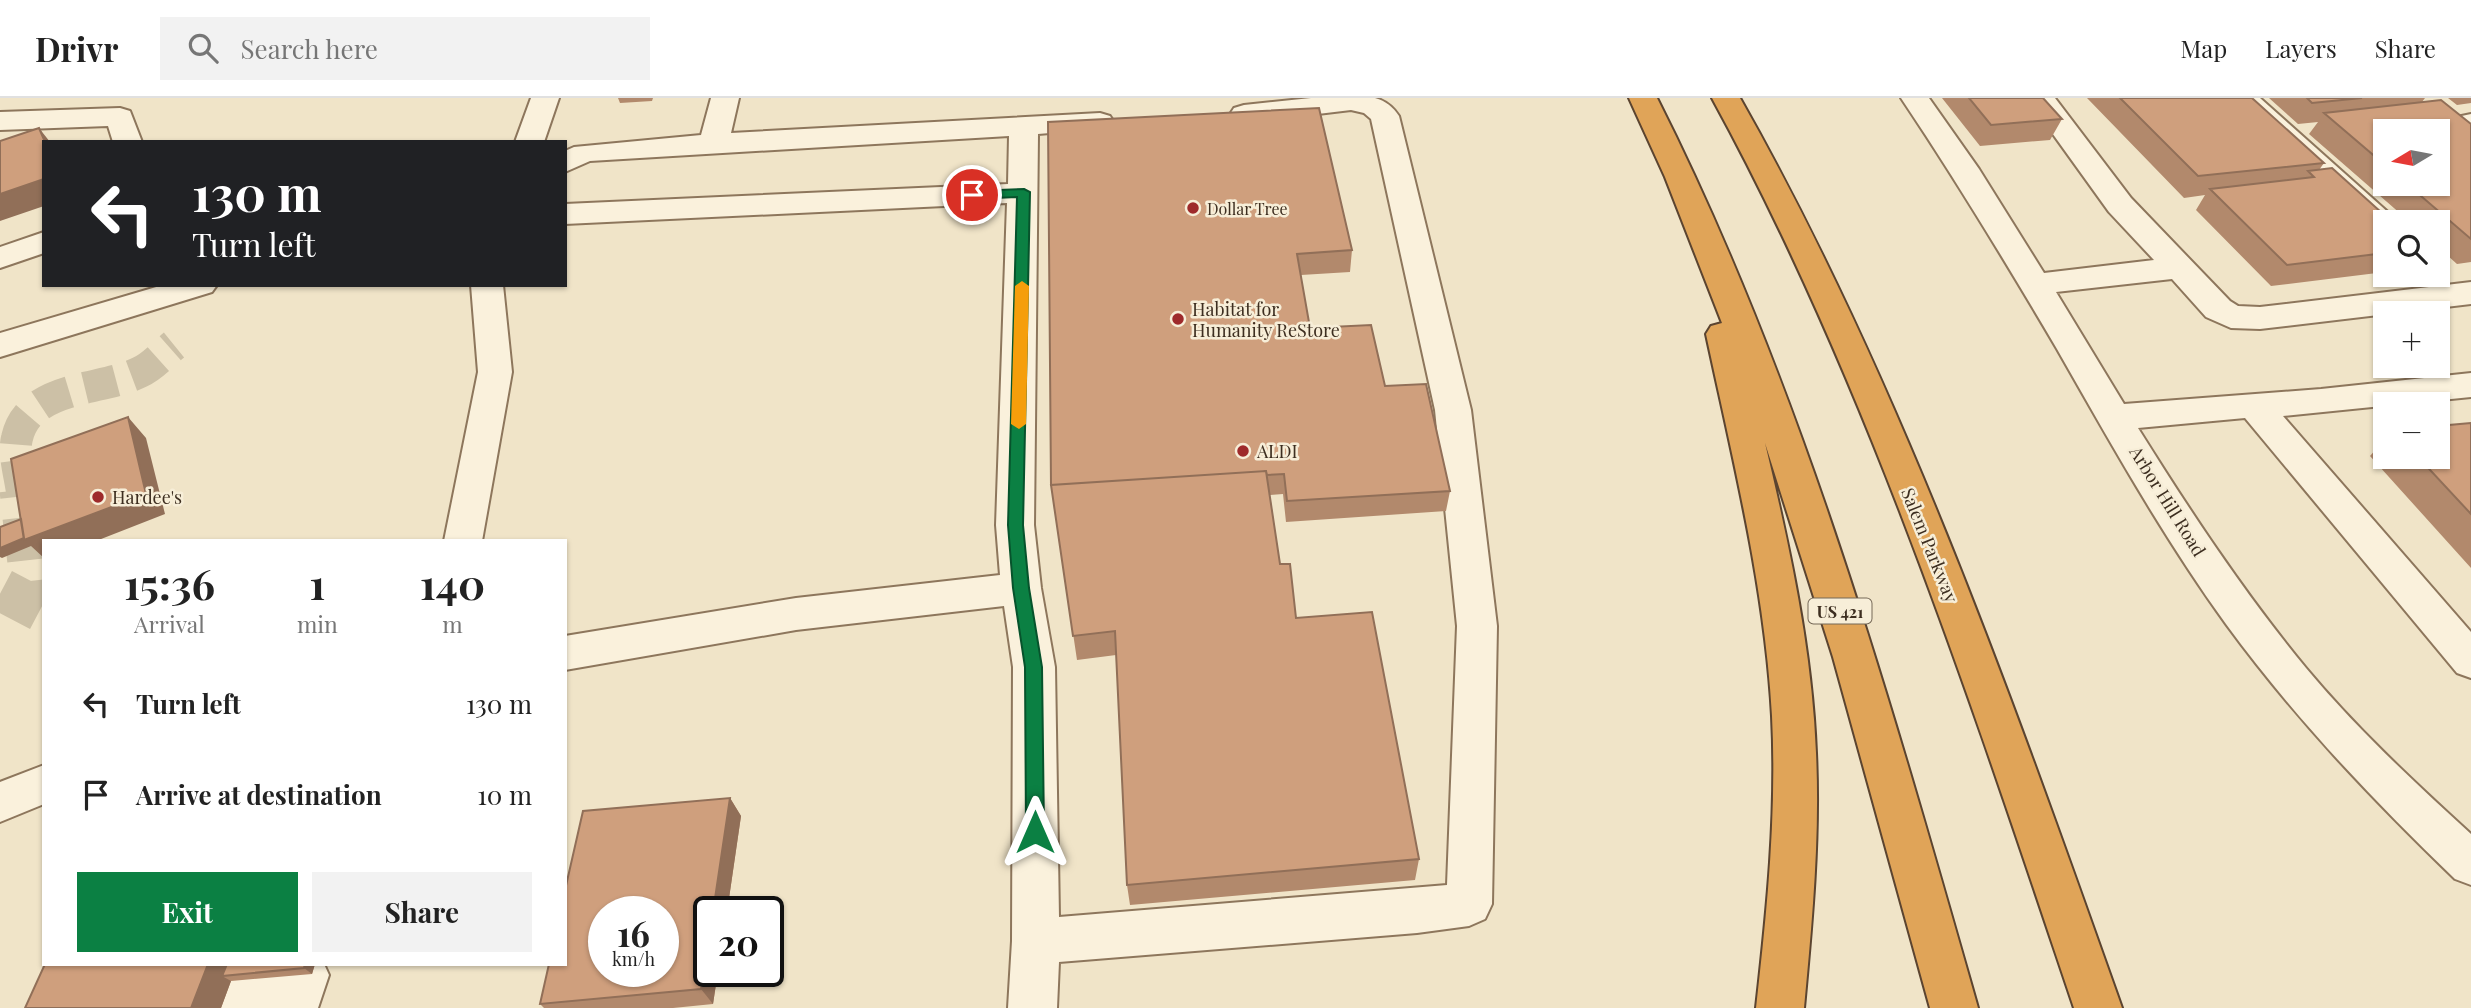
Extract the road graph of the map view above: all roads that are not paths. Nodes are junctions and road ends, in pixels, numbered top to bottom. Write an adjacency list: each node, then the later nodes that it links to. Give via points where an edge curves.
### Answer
1 (551, 98): 15 (street)
2 (725, 98): 16 (street)
3 (1643, 98): 21 (highway, US 421)
4 (1726, 98): 45 (highway, Salem Parkway, via 1795,232 1928,535)
5 (1915, 98): 26 (street, Arbor Hill Road)
6 (2041, 98): 24 (street, via 2120,205)
7 (2243, 98): 20 (street)
8 (1214, 116): 41 (street, via 1351,102 1373,106 1385,116 1453,410 1478,626 1469,904)
9 (1132, 120): 11 (street)
10 (0, 121): 14 (street, via 120,117)
11 (1024, 127): 16 (street); 18 (street)
12 (57, 140): 13 (street, via 82,134)
13 (103, 140)
14 (127, 140)
15 (530, 140)
16 (714, 143): 17 (street, via 584,153)
17 (567, 162)
18 (1024, 192): 19 (street); 35 (street, via 1015,525)
19 (567, 214)
20 (2373, 214)
21 (1700, 222): 43 (highway, via 1770,558 1793,715 1795,808); 44 (highway, US 421, via 1816,534)
22 (42, 243): 23 (street)
23 (0, 258)
24 (2179, 268): 26 (street); 29 (street, via 2231,317 2260,318)
25 (2450, 281): 29 (street)
26 (2037, 284): 33 (street, Arbor Hill Road)
27 (193, 287): 30 (street)
28 (487, 287): 34 (street, via 495,372)
29 (2467, 294)
30 (0, 345)
31 (2471, 385): 32 (street)
32 (2254, 405): 33 (street); 37 (street)
33 (2116, 418): 40 (street, Arbor Hill Road, via 2224,589 2290,678 2375,775)
34 (463, 539)
35 (1021, 588): 36 (street, via 796,614); 41 (street, via 1034,667)
36 (567, 653)
37 (2471, 661)
38 (42, 785): 39 (street)
39 (0, 802)
40 (2471, 864)
41 (1036, 941): 42 (street)
42 (1032, 1008)
43 (1780, 1008)
44 (1954, 1008)
45 (2098, 1008)

